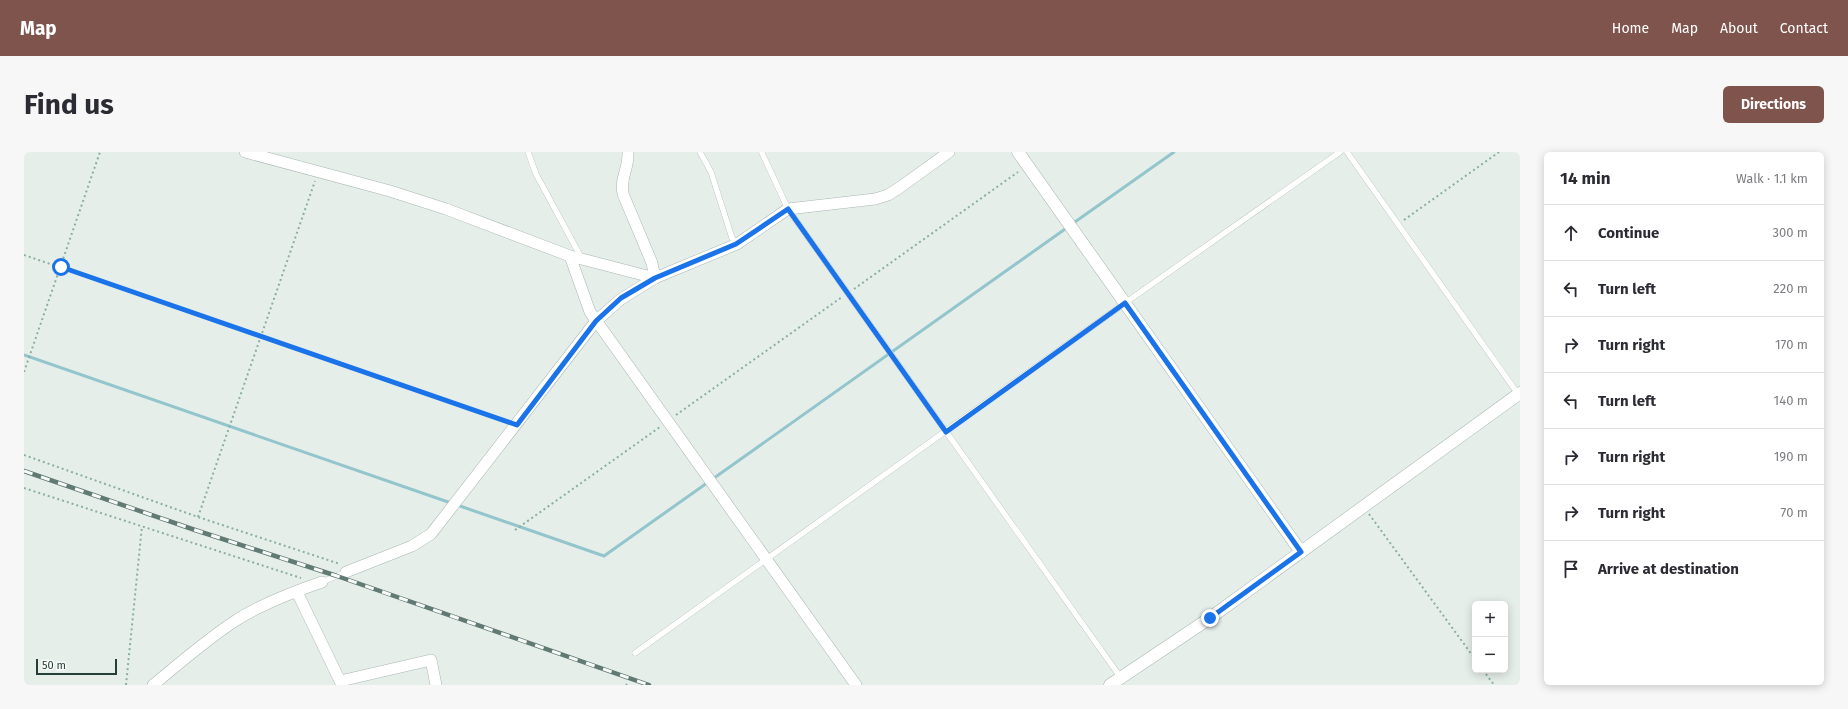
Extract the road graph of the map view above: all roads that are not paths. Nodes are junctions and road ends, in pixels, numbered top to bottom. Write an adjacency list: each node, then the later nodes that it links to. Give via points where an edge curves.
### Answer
1 (245, 152): 12 (street, via 390,191 446,209)
2 (528, 152): 13 (lane, via 536,174)
3 (628, 152): 14 (street, via 629,165 621,183 623,194 652,264)
4 (700, 152): 11 (lane, via 711,172)
5 (762, 152): 10 (lane)
6 (949, 152): 10 (street, via 888,195 875,199)
7 (1018, 152): 15 (street)
8 (1340, 152): 15 (lane)
9 (1347, 152): 17 (lane)
10 (788, 209): 11 (street); 18 (lane)
11 (736, 244): 14 (street)
12 (570, 256): 13 (street); 16 (street, via 590,312)
13 (582, 259): 14 (street)
14 (655, 278): 16 (street, via 621,298)
15 (1125, 303): 18 (lane); 19 (street)
16 (596, 321): 20 (street); 21 (street, via 431,534 412,546)
17 (1519, 393): 19 (street)
18 (946, 432): 20 (lane); 25 (lane)
19 (1301, 552): 25 (street)
20 (767, 559): 24 (lane); 28 (street)
21 (349, 571): 22 (lane)
22 (318, 583): 23 (street)
23 (297, 592): 26 (street, via 264,605 236,621 192,652); 27 (street, via 340,681 431,660)
24 (635, 653)
25 (1121, 678): 29 (street)
26 (153, 685)
27 (436, 685)
28 (856, 685)
29 (1110, 685)

